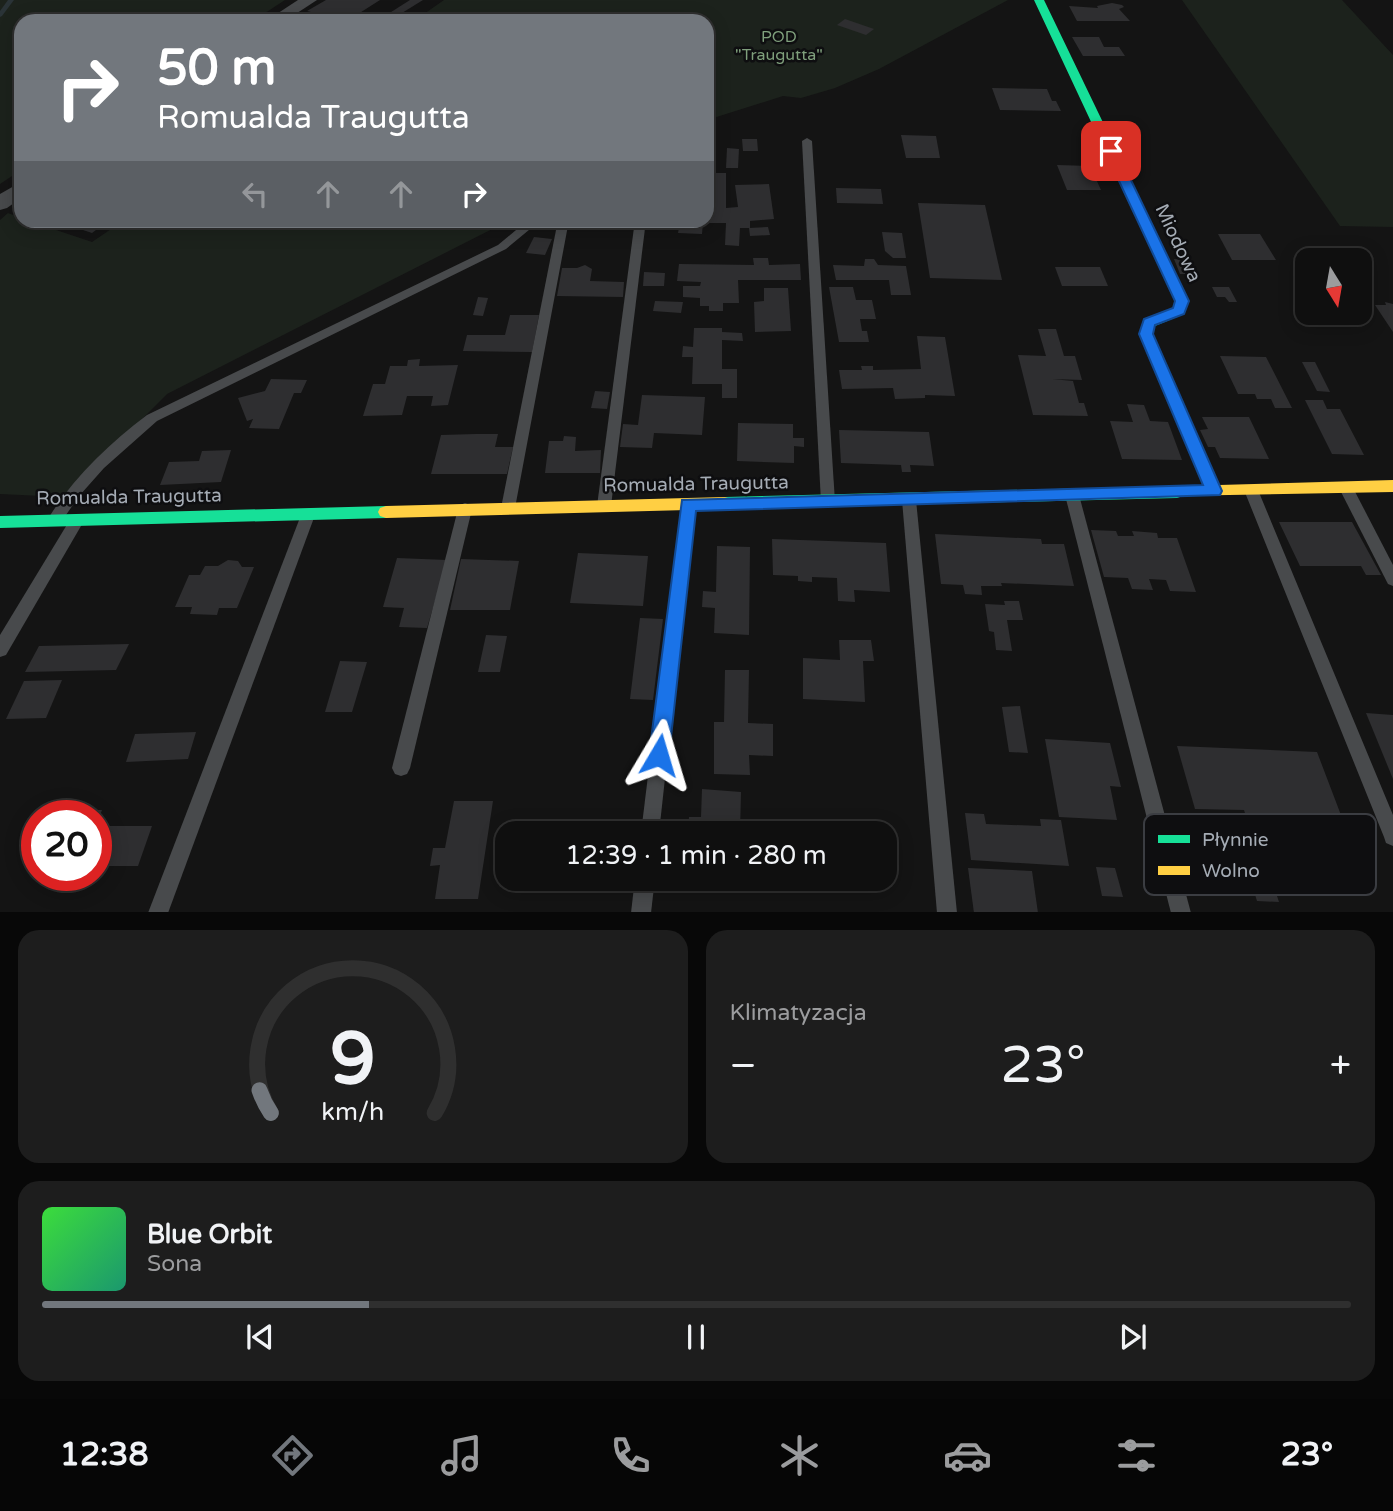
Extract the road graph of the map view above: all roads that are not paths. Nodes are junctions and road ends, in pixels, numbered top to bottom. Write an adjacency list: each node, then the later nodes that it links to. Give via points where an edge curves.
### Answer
1 (309, 0): 3 (street)
2 (1039, 0): 13 (street, Miodowa, via 1182,301 1179,311 1149,323 1146,334)
3 (286, 14)
4 (807, 141): 16 (lane)
5 (14, 193): 6 (street)
6 (0, 204)
7 (526, 228): 23 (lane, via 502,247 152,418 128,436)
8 (562, 228): 19 (lane)
9 (639, 228): 18 (lane)
10 (1393, 485): 11 (street, Romualda Traugutta)
11 (1345, 486): 12 (street, Romualda Traugutta); 25 (lane)
12 (1251, 490): 13 (street, Romualda Traugutta); 30 (lane)
13 (1214, 491): 14 (street, Romualda Traugutta)
14 (1072, 495): 15 (street, Romualda Traugutta); 28 (lane)
15 (909, 500): 16 (street, Romualda Traugutta); 35 (lane)
16 (828, 502): 17 (street, Romualda Traugutta)
17 (688, 505): 18 (street, Romualda Traugutta); 29 (lane)
18 (604, 506): 19 (street, Romualda Traugutta)
19 (508, 508): 20 (street, Romualda Traugutta)
20 (465, 509): 21 (street, Romualda Traugutta); 27 (lane)
21 (310, 512): 22 (street, Romualda Traugutta); 33 (lane)
22 (78, 518): 23 (street, Romualda Traugutta); 26 (lane)
23 (55, 519): 24 (street, Romualda Traugutta)
24 (0, 522)
25 (1393, 580)
26 (0, 650)
27 (401, 768)
28 (1156, 814)
29 (651, 821)
30 (1393, 836)
31 (643, 891): 34 (lane)
32 (1177, 895): 36 (lane)
33 (158, 912)
34 (641, 912)
35 (947, 912)
36 (1181, 912)

